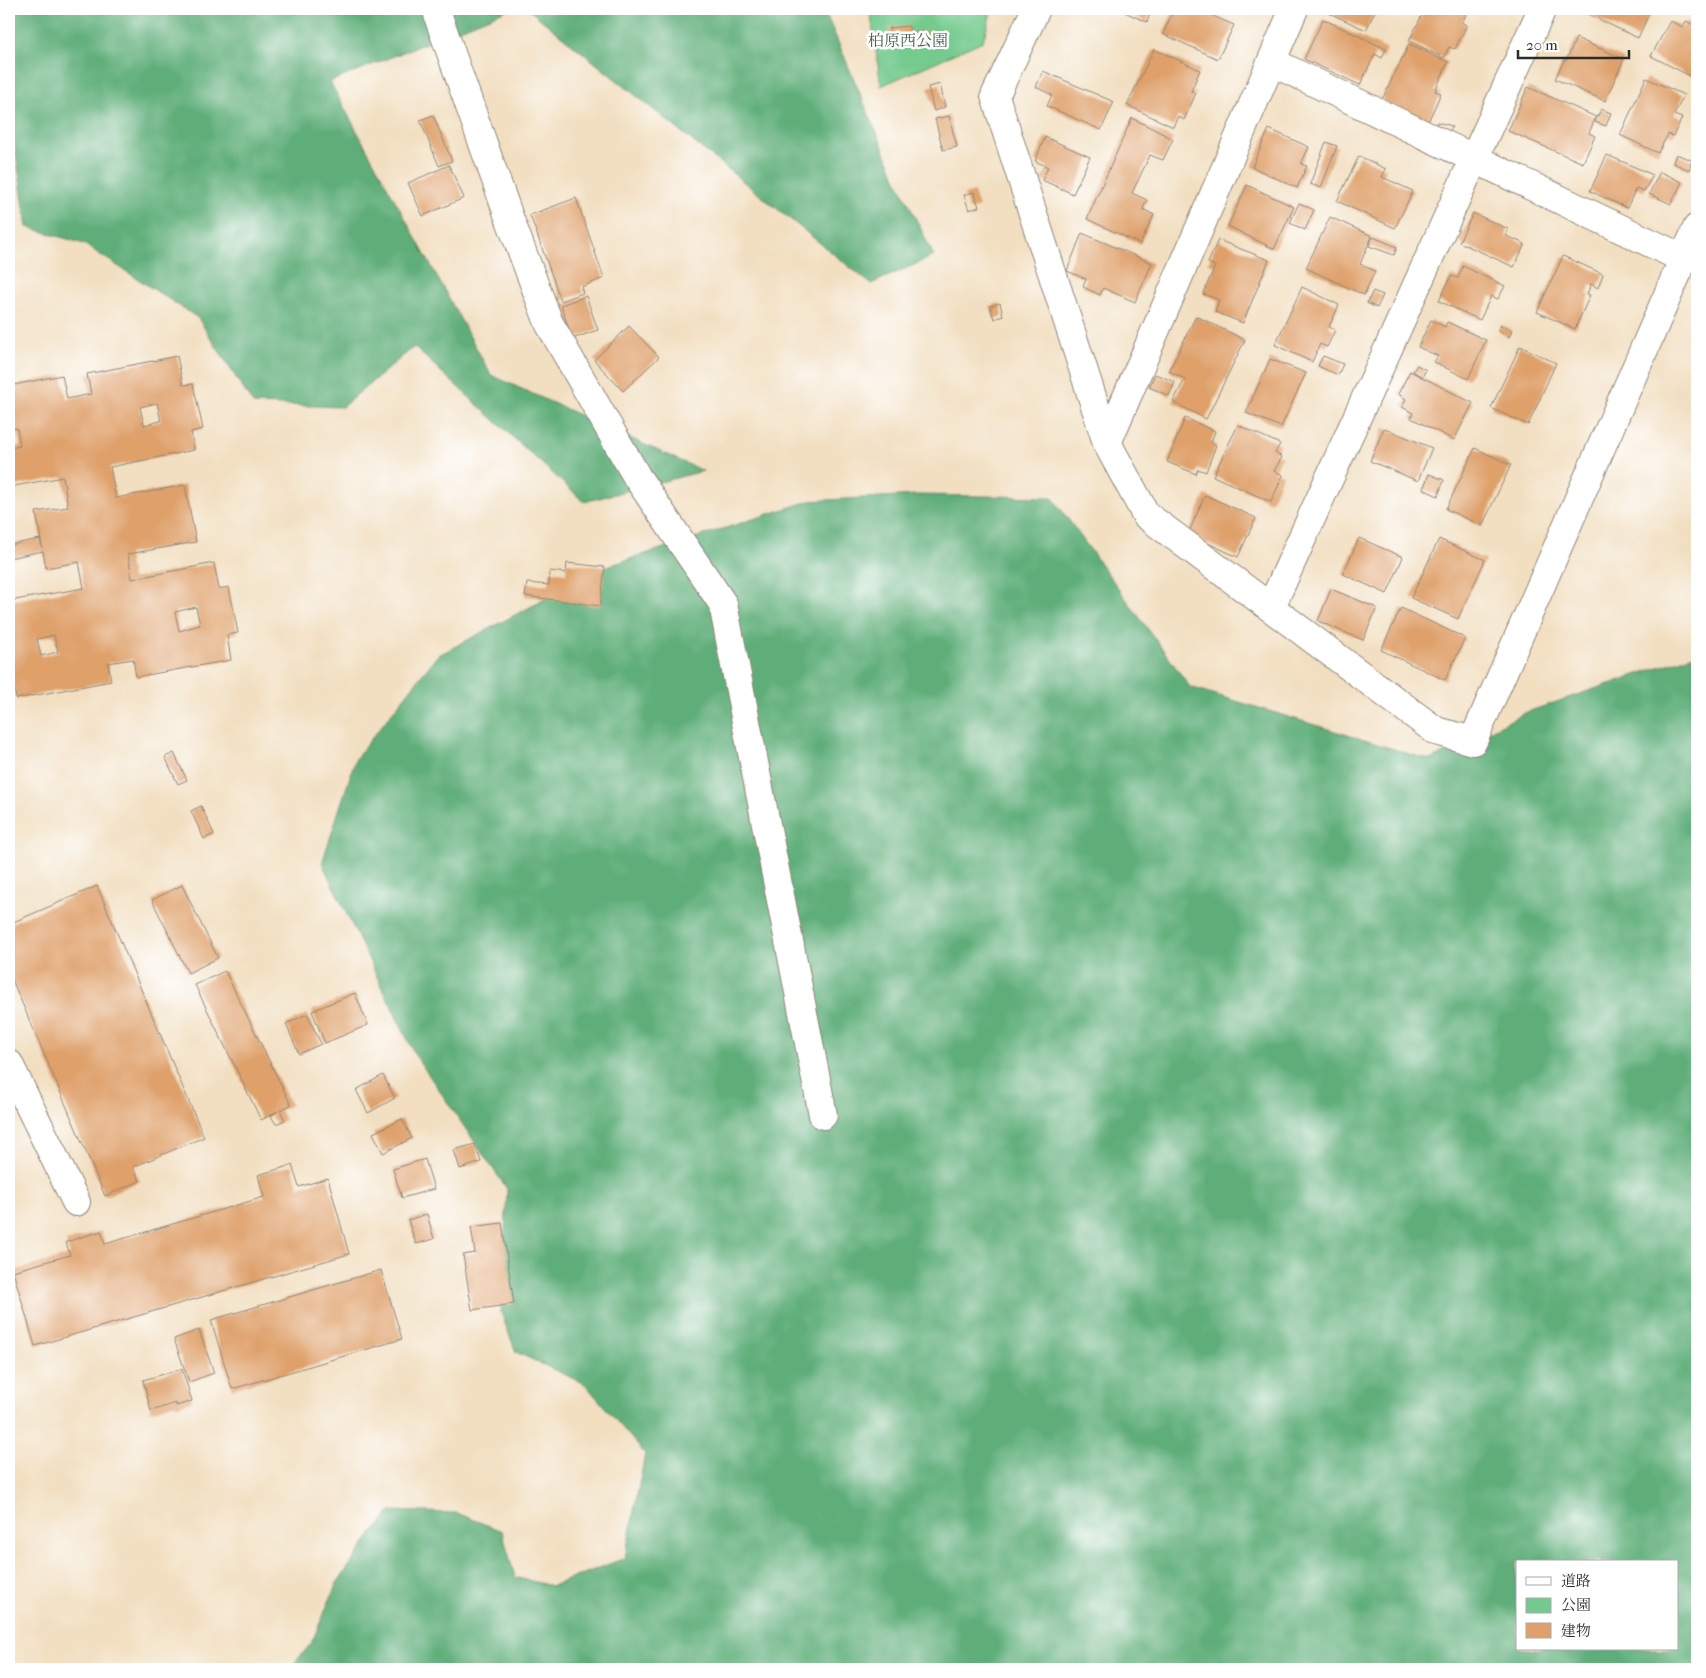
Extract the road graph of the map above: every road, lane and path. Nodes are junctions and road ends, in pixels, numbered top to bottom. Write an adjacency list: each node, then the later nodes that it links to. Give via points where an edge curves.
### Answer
1 (437, 9): 12 (street, via 549,322 637,477 723,604)
2 (1036, 9): 9 (street, via 995,96)
3 (1294, 9): 5 (street)
4 (1542, 9): 6 (street)
5 (1272, 62): 6 (street); 9 (street)
6 (1474, 158): 8 (street); 10 (street)
7 (1697, 228): 8 (street)
8 (1684, 259): 10 (street, via 1473,741 1436,731)
9 (1107, 443): 10 (street, via 1146,515)
10 (1271, 608)
11 (9, 1064): 13 (street)
12 (823, 1115)
13 (76, 1202)

